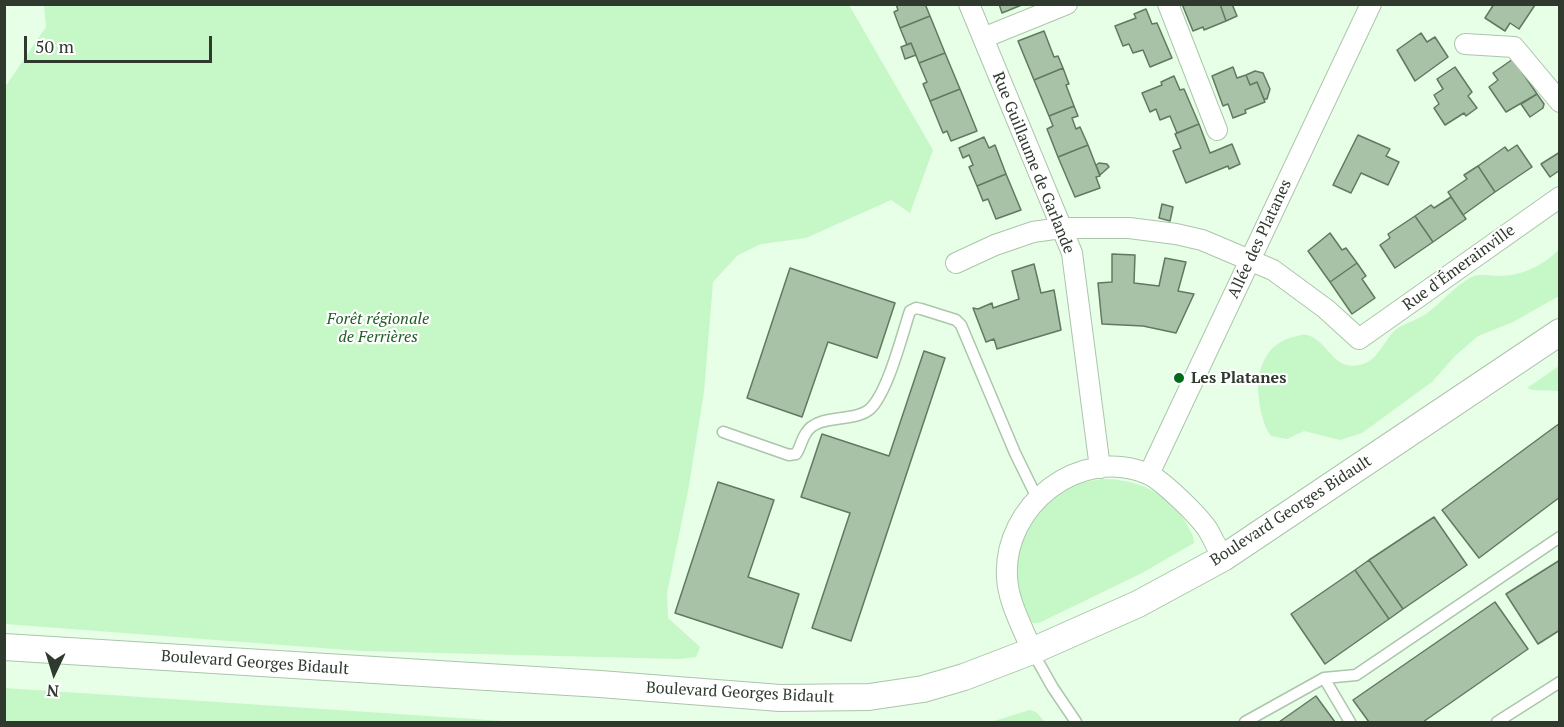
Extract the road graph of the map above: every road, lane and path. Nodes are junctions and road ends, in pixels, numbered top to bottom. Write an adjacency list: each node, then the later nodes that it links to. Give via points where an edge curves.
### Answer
1 (969, 4): 5 (street, Rue Guillaume de Garlande)
2 (1067, 4): 5 (street)
3 (1168, 4): 8 (street)
4 (1371, 4): 11 (street, Allée des Platanes)
5 (982, 38): 10 (street, Rue Guillaume de Garlande)
6 (1465, 44): 7 (street, via 1514,47)
7 (1560, 102)
8 (1217, 130)
9 (1560, 197): 11 (street, Rue d'Émerainville, via 1359,339 1304,292)
10 (1061, 228): 11 (street, via 1129,228 1176,234); 12 (street, via 1033,232); 15 (street, Rue Guillaume de Garlande, via 1072,254)
11 (1251, 259): 16 (street, Allée des Platanes)
12 (956, 263)
13 (1560, 332): 19 (street, Boulevard Georges Bidault)
14 (723, 432): 17 (lane, via 796,454 812,427 869,410 884,387 910,310 921,309 961,325)
15 (1100, 468): 16 (street); 17 (street, via 1064,479)
16 (1149, 474): 19 (street, via 1207,528)
17 (1037, 498): 21 (street, via 1026,510 1014,535 1007,578 1014,608)
18 (1560, 537): 22 (lane, via 1356,675)
19 (1223, 558): 21 (street, Boulevard Georges Bidault, via 1138,603)
20 (4, 647): 21 (street, Boulevard Georges Bidault, via 827,699 923,689)
21 (1032, 651): 24 (lane)
22 (1324, 678): 25 (lane); 26 (lane)
23 (1560, 682): 27 (lane)
24 (1076, 723)
25 (1245, 723)
26 (1350, 723)
27 (1497, 723)

